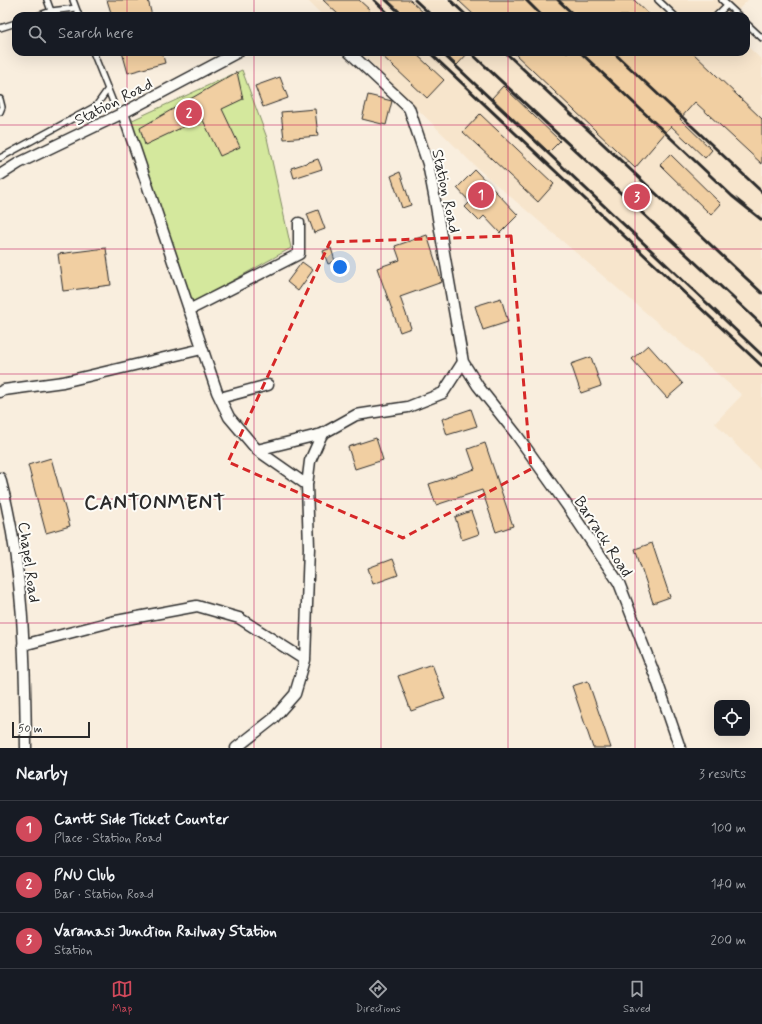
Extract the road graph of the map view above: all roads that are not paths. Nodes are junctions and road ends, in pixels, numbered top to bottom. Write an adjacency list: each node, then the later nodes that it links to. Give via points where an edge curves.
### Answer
1 (47, 0): 7 (lane)
2 (72, 0): 6 (lane)
3 (658, 0): 9 (lane)
4 (722, 0): 5 (lane)
5 (727, 4): 10 (lane); 11 (lane)
6 (76, 8): 7 (lane); 8 (lane)
7 (51, 11)
8 (78, 12)
9 (671, 12)
10 (720, 12)
11 (735, 12)
12 (12, 24): 14 (lane)
13 (750, 26): 15 (lane)
14 (0, 28)
15 (762, 38)
16 (96, 56): 19 (lane)
17 (230, 56): 23 (street, Station Road)
18 (353, 56): 29 (street, Station Road, via 409,108 428,164)
19 (108, 89): 21 (lane); 24 (lane, via 96,106)
20 (0, 99): 22 (lane)
21 (113, 102)
22 (0, 112)
23 (123, 113): 25 (street, Station Road); 27 (street)
24 (0, 158)
25 (0, 175)
26 (299, 223): 27 (street, via 299,254)
27 (189, 310): 28 (street)
28 (202, 349): 31 (street, via 63,382); 32 (street)
29 (463, 362): 33 (street, via 443,393 408,407 356,415); 41 (street, Barrack Road, via 619,583)
30 (268, 385): 32 (street)
31 (0, 392)
32 (220, 398): 34 (street, via 229,417)
33 (322, 434): 34 (street); 36 (street, via 310,460)
34 (257, 450): 36 (street)
35 (0, 478): 37 (street, Chapel Road, via 22,599)
36 (307, 485): 38 (street)
37 (23, 645): 38 (street, via 111,622 197,606 239,618); 39 (street, Chapel Road)
38 (305, 660): 40 (street, via 295,694 273,719)
39 (26, 748)
40 (236, 748)
41 (680, 748)

